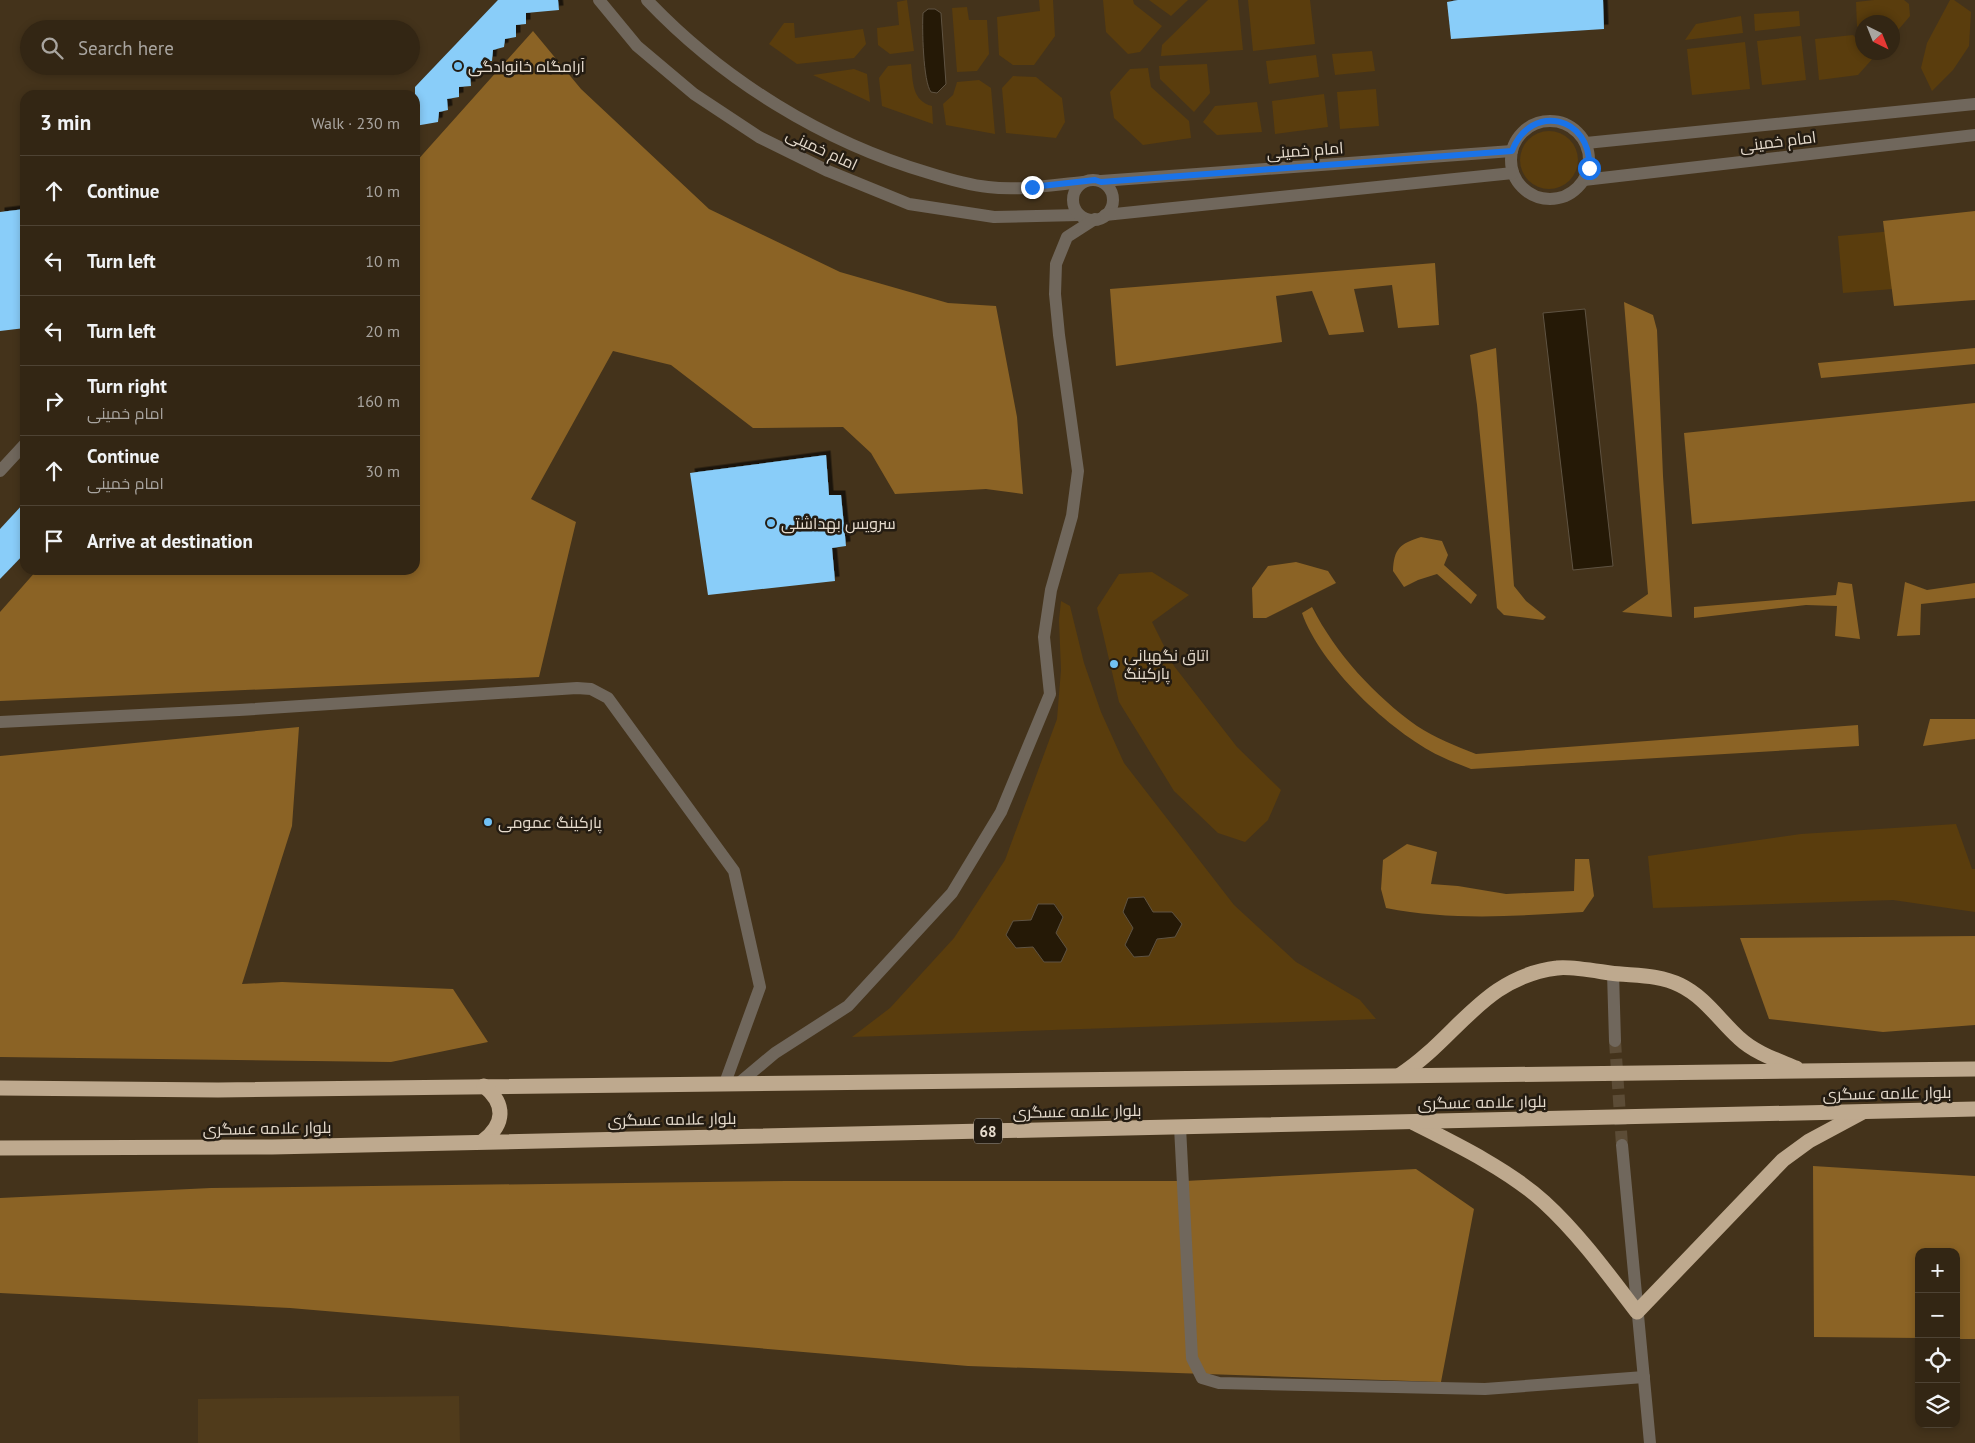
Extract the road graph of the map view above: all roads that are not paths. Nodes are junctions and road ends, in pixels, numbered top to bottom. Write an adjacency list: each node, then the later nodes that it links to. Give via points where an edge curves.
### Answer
1 (599, 0): 11 (street, امام خمینی, via 637,46 694,94 759,137 828,172 909,204 994,218)
2 (647, 0): 9 (street, امام خمینی, via 678,32 726,69 793,114 858,148 959,182 989,188)
3 (1975, 104): 5 (street, امام خمینی)
4 (1975, 135): 8 (street, امام خمینی)
5 (1586, 143): 6 (street, via 1570,125 1546,120 1524,130); 8 (street, via 1590,156)
6 (1512, 151): 7 (street); 10 (street, امام خمینی)
7 (1513, 173): 8 (street, via 1528,193 1546,199 1565,196); 12 (street)
8 (1584, 180)
9 (1083, 182): 10 (street); 11 (street, via 1073,197)
10 (1101, 182): 12 (street, via 1112,197 1110,210)
11 (1079, 215): 12 (street)
12 (1100, 217): 21 (street, via 1067,237 1056,264 1059,335 1078,471 1072,516 1051,590 1044,637 1050,694 1001,812 952,893 848,1006)
13 (20, 449): 14 (street)
14 (0, 471)
15 (0, 722): 21 (street, via 591,689 608,698 734,871 760,987)
16 (1613, 973): 17 (street); 19 (highway, via 1645,974 1681,985 1717,1013 1741,1040 1758,1052); 20 (highway, via 1559,968 1524,974 1498,989 1422,1061)
17 (1615, 1041)
18 (1975, 1069): 19 (highway, بلوار علامه عسگری)
19 (1802, 1071): 20 (highway, بلوار علامه عسگری)
20 (1400, 1075): 21 (highway, بلوار علامه عسگری)
21 (732, 1083): 22 (highway, بلوار علامه عسگری)
22 (484, 1086): 23 (highway, بلوار علامه عسگری, via 218,1090); 28 (highway, via 494,1094 500,1107 500,1120)
23 (0, 1088)
24 (1975, 1109): 25 (highway, بلوار علامه عسگری / 68)
25 (1866, 1111): 26 (highway, بلوار علامه عسگری / 68); 31 (highway, via 1809,1140 1783,1160)
26 (1410, 1121): 27 (highway, بلوار علامه عسگری / 68); 31 (highway, via 1486,1160 1543,1201 1591,1253)
27 (1180, 1127): 28 (highway, بلوار علامه عسگری / 68); 32 (street, via 1192,1358 1202,1378 1220,1383 1485,1389)
28 (482, 1141): 30 (highway, بلوار علامه عسگری / 68, via 272,1147)
29 (1622, 1146): 31 (street)
30 (0, 1148)
31 (1637, 1312): 32 (street)
32 (1644, 1377): 33 (street)
33 (1650, 1443)

